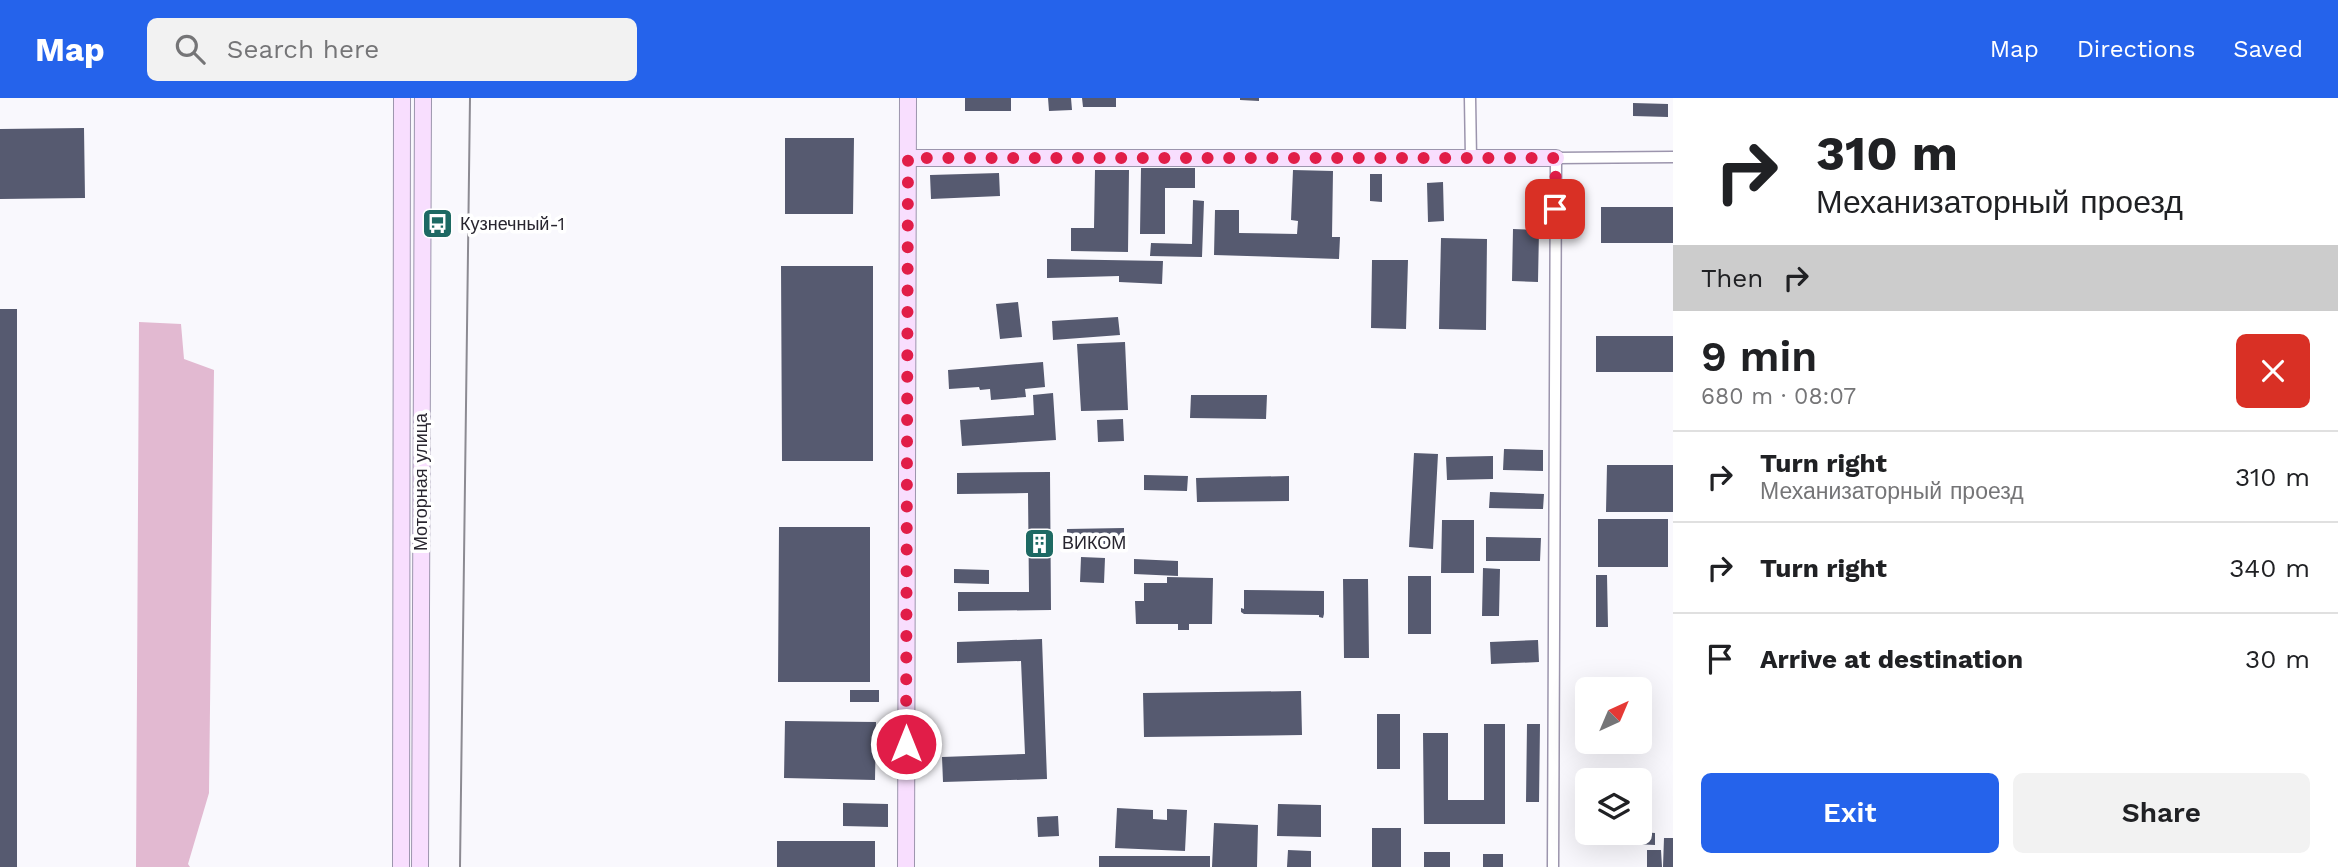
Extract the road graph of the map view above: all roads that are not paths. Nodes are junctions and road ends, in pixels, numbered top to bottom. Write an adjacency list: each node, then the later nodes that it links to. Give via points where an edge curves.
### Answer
1 (402, 98): 9 (main road, Моторная улица)
2 (423, 98): 10 (main road, Моторная улица)
3 (908, 98): 6 (main road)
4 (1470, 98): 7 (street)
5 (1673, 157): 8 (street)
6 (908, 158): 7 (main road); 13 (main road)
7 (1471, 158): 8 (main road)
8 (1556, 158): 14 (street)
9 (401, 572): 10 (main road); 11 (main road, Моторная улица)
10 (421, 572): 12 (main road, Моторная улица)
11 (401, 867)
12 (420, 867)
13 (906, 867)
14 (1553, 867)

